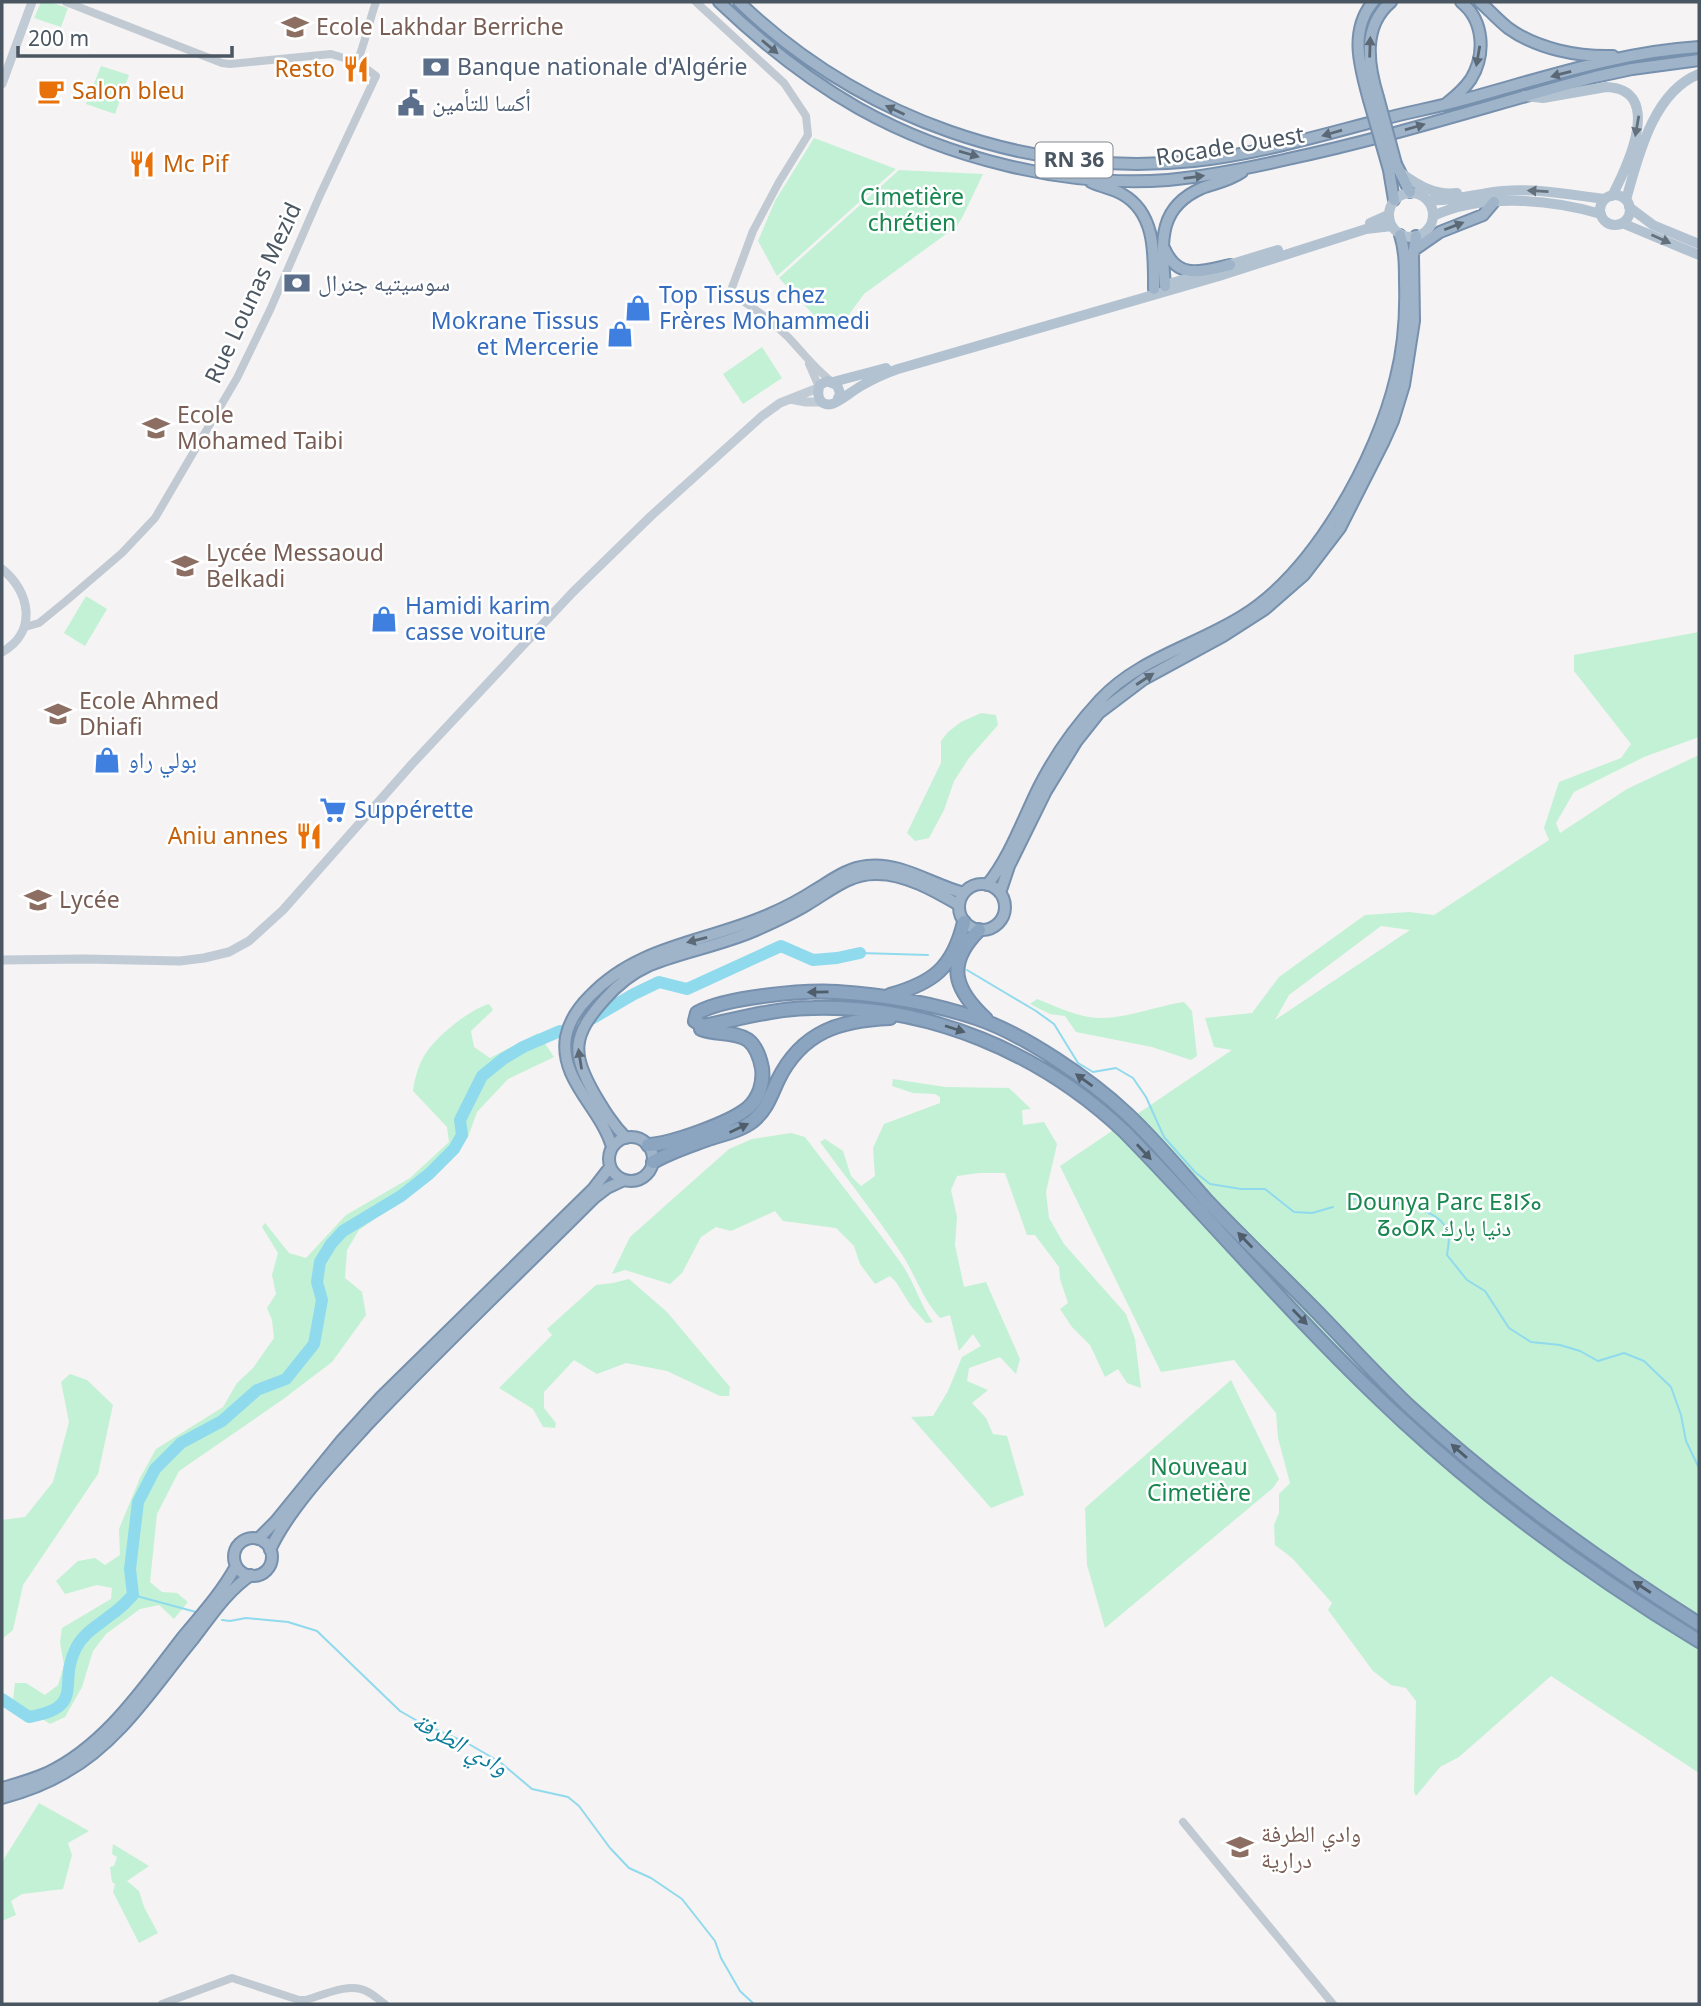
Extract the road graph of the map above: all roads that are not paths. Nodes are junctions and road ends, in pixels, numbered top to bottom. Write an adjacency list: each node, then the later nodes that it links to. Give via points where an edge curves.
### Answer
1 (32, 2): 16 (main road)
2 (66, 2): 14 (street, via 230,64 323,53)
3 (376, 2): 14 (street)
4 (696, 2): 42 (street, via 785,83 806,116 808,135 753,231 730,293 772,322)
5 (719, 2): 22 (highway, Rocade Ouest, one-way to 22, via 796,68 878,119 960,152)
6 (739, 2): 19 (highway, Rocade Ouest / RN 36, one-way to 6, via 1235,156 1148,164 1052,158 952,134 882,104 816,64)
7 (1373, 2): 18 (highway, via 1358,40 1359,60)
8 (1391, 2): 18 (highway, one-way to 8, via 1370,34 1380,12)
9 (1461, 2): 19 (highway, one-way to 19, via 1476,21 1479,56 1466,85)
10 (1480, 2): 12 (highway, via 1508,28 1551,48 1585,55)
11 (1699, 47): 12 (highway, Rocade Ouest)
12 (1629, 55): 19 (highway, Rocade Ouest, one-way to 19)
13 (1699, 60): 17 (highway, Rocade Ouest, via 1632,69)
14 (357, 62): 49 (street, Rue Lounas Mezid, via 376,76 237,378 155,518 66,601 39,623)
15 (1699, 74): 29 (main road, via 1680,85 1661,108 1645,141)
16 (2, 84)
17 (1525, 96): 21 (highway, Rocade Ouest, one-way to 17, via 1334,150); 25 (main road, one-way to 25, via 1543,98 1606,87 1629,95 1638,108 1639,123)
18 (1374, 99): 20 (highway, bridge)
19 (1445, 105)
20 (1395, 169): 23 (highway); 24 (main road, via 1439,193); 26 (highway)
21 (1244, 170): 22 (highway, Rocade Ouest, one-way to 21, via 1167,180); 36 (highway, via 1181,200 1167,220)
22 (1082, 177): 41 (highway, via 1124,195 1143,215)
23 (1410, 192): 26 (main road); 27 (main road)
24 (1482, 194): 25 (main road, one-way to 24, via 1531,190); 27 (main road)
25 (1609, 197): 29 (main road, via 1621,196); 30 (main road, via 1601,204)
26 (1394, 200): 31 (main road)
27 (1427, 200): 32 (main road)
28 (1494, 202): 30 (main road, via 1552,202); 32 (main road); 38 (highway, one-way to 28, via 1447,228 1483,215)
29 (1628, 203): 33 (main road, via 1629,214); 37 (main road, via 1653,225)
30 (1601, 214): 33 (main road, via 1610,224)
31 (1388, 215): 34 (main road); 40 (main road)
32 (1433, 216): 35 (main road, via 1428,229)
33 (1622, 223): 39 (main road, one-way to 39)
34 (1396, 230): 35 (main road); 46 (main road, via 1366,229 898,369); 51 (highway, via 1404,247 1405,299 1396,376 1372,447 1342,505 1300,567 1252,609 1148,662 1101,698 1058,754)
35 (1416, 236): 38 (highway)
36 (1163, 240): 40 (highway, via 1169,258 1185,271); 41 (highway)
37 (1699, 244)
38 (1414, 250): 53 (highway, one-way to 38, via 1046,791 1099,713 1152,674 1265,608 1304,575 1340,528 1393,421 1404,385 1414,321)
39 (1699, 255)
40 (1230, 265): 41 (main road)
41 (1159, 287): 43 (main road)
42 (807, 358): 43 (street); 44 (street)
43 (833, 382): 44 (main road); 46 (main road, via 840,393)
44 (818, 387): 45 (main road); 47 (main road)
45 (790, 399): 47 (main road); 57 (main road, via 771,409 720,453 573,592 284,908 249,940 229,952 180,961)
46 (837, 401): 47 (main road)
47 (821, 402)
48 (2, 569): 49 (main road, via 21,593)
49 (25, 627): 50 (main road)
50 (2, 652)
51 (987, 885): 52 (highway); 53 (highway)
52 (964, 893): 54 (highway); 64 (highway, one-way to 64, via 900,869 862,867 838,875 767,915 664,949 618,972 582,1005 569,1025 566,1041 570,1072)
53 (1000, 893): 56 (highway, via 1005,909 1002,919 994,927)
54 (959, 905): 55 (highway); 62 (highway, one-way to 54, via 586,1079 578,1049 590,1017 630,977 649,966 755,930 860,876 892,875)
55 (964, 922): 56 (highway); 58 (highway, via 959,944 942,970 916,987)
56 (979, 930): 60 (highway, via 959,958 958,977 963,994)
57 (2, 960)
58 (886, 996): 60 (highway); 61 (highway, one-way to 61, via 826,992 754,998 699,1011 695,1018)
59 (915, 1017): 61 (highway, via 811,1007); 65 (highway, one-way to 59, via 749,1124 767,1105 794,1056 820,1034 852,1021); 73 (highway, one-way to 73, via 1003,1048 1091,1102 1137,1144 1358,1378 1428,1444 1556,1546)
60 (991, 1025): 72 (highway, one-way to 60, via 1559,1530 1460,1452 1377,1375 1127,1114 1034,1046)
61 (700, 1026): 63 (highway, via 750,1042 761,1066 759,1092 748,1108 733,1118)
62 (626, 1138): 63 (highway); 64 (highway)
63 (648, 1145): 65 (highway)
64 (612, 1147): 66 (highway)
65 (653, 1162): 67 (highway, via 645,1176)
66 (610, 1167): 67 (highway); 68 (highway, via 381,1397)
67 (624, 1180): 69 (highway, via 594,1198 393,1398 309,1492)
68 (258, 1539): 69 (highway); 70 (highway, via 249,1538 238,1545)
69 (270, 1550): 71 (highway, via 267,1569)
70 (236, 1566): 71 (highway); 74 (highway, via 172,1651 98,1737 49,1772)
71 (251, 1575): 75 (highway, via 229,1593 99,1749 54,1779)
72 (1699, 1624)
73 (1699, 1641)
74 (2, 1788)
75 (2, 1798)
76 (1183, 1822): 79 (street)
77 (162, 2004): 78 (street, via 232,1978 299,2000 358,1988)
78 (385, 2004)
79 (1333, 2004)

